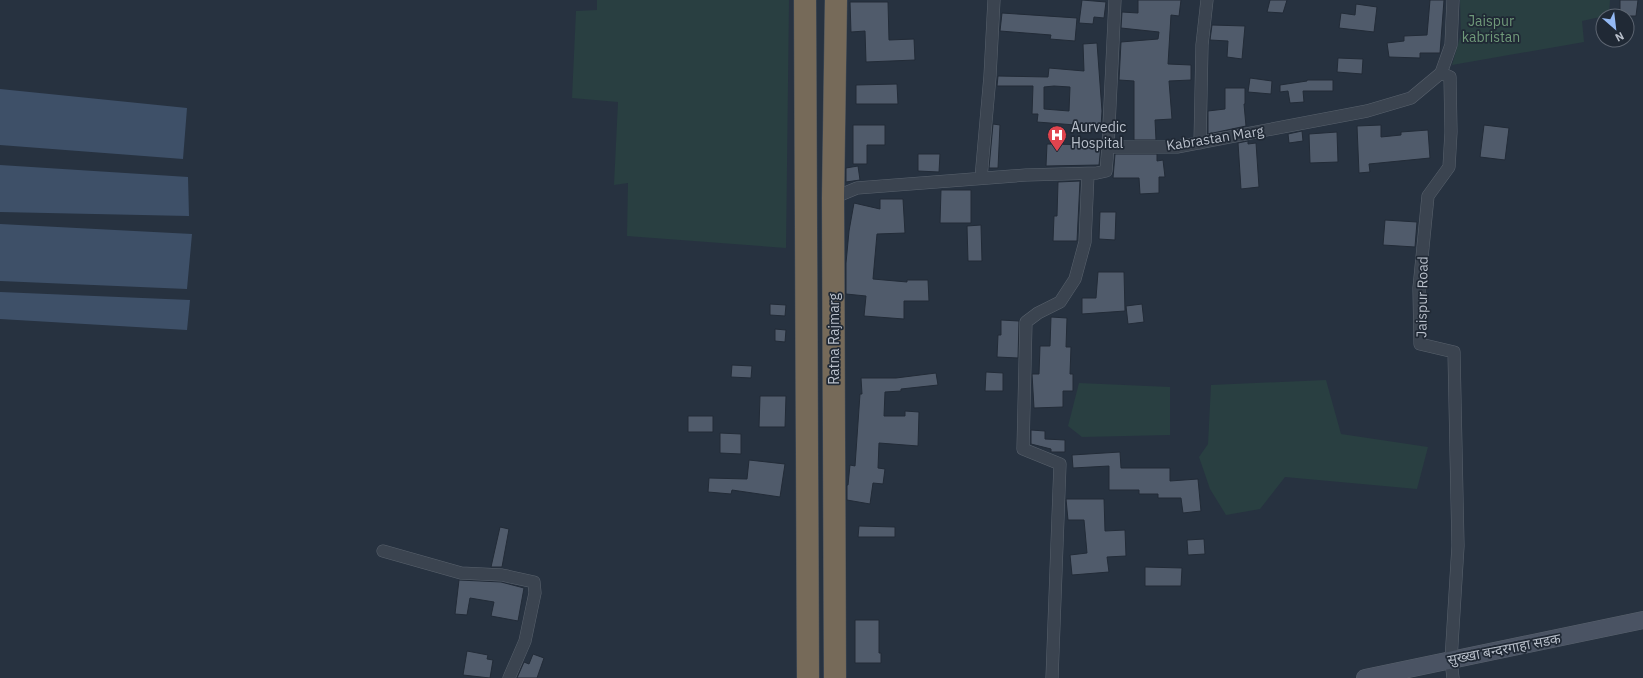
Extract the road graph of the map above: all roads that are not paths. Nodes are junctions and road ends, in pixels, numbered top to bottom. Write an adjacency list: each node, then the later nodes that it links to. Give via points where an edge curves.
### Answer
1 (805, 0): 17 (highway, Ratna Rajmarg)
2 (836, 0): 12 (highway, Ratna Rajmarg)
3 (994, 0): 11 (street)
4 (1115, 0): 9 (street)
5 (1207, 0): 8 (street, via 1202,45)
6 (1453, 0): 7 (street, via 1451,44)
7 (1441, 73): 8 (street, Kabrastan Marg, via 1411,98 1367,111); 15 (street, Jaispur Road, via 1450,77 1449,166 1428,196 1419,288 1420,344 1454,352 1458,546)
8 (1200, 143): 9 (street, Kabrastan Marg, via 1177,147)
9 (1108, 147): 10 (street, via 1106,171)
10 (1088, 174): 11 (street); 19 (street, via 1085,242 1075,279 1060,302 1026,322 1023,449 1060,464)
11 (981, 178): 12 (street, via 857,188)
12 (833, 198): 18 (highway, Ratna Rajmarg)
13 (383, 551): 16 (street, via 461,573 502,575 534,582 535,592 525,641 513,665)
14 (1643, 620): 15 (street, सुख्खा बन्दरगाहा सडक)
15 (1451, 660): 20 (street, सुख्खा बन्दरगाहा सडक); 21 (street, Jaispur Road)
16 (510, 678)
17 (808, 678)
18 (835, 678)
19 (1052, 678)
20 (1365, 678)
21 (1453, 678)

